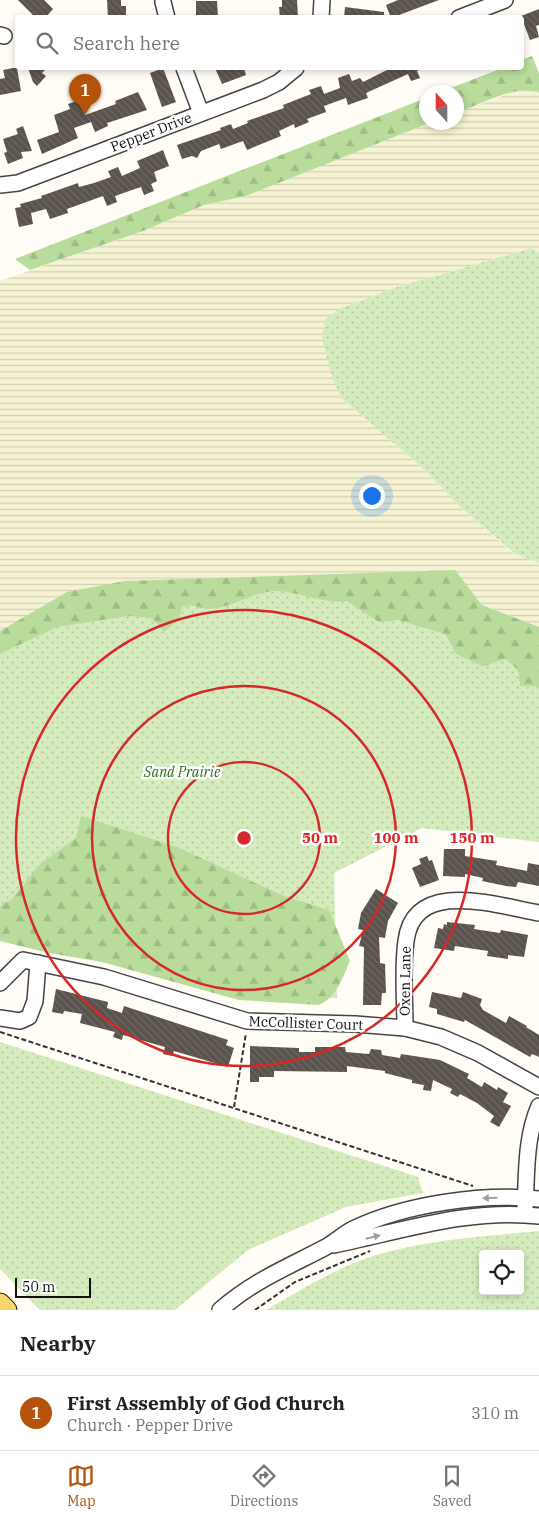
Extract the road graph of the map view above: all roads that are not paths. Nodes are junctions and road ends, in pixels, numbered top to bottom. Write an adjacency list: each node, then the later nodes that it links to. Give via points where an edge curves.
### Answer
1 (322, 0): 5 (street)
2 (505, 0): 6 (street)
3 (163, 2): 4 (street)
4 (166, 15)
5 (321, 15)
6 (467, 15)
7 (185, 70): 9 (street)
8 (294, 70): 9 (street, Pepper Drive, via 263,90)
9 (201, 114): 10 (street, Pepper Drive, via 18,183)
10 (0, 185)
11 (539, 913): 15 (street, Oxen Lane, via 464,900 430,904 418,913 406,940)
12 (38, 964): 13 (street, McCollister Court, via 23,960); 14 (street, via 35,1001 29,1017 20,1021); 15 (street, McCollister Court, via 104,977 247,1021)
13 (0, 983)
14 (0, 1018)
15 (405, 1028): 16 (street, McCollister Court, via 441,1037 478,1053)
16 (539, 1087)
17 (539, 1106): 18 (street, via 526,1153)
18 (532, 1199): 19 (street); 20 (street, one-way to 20, via 490,1198 433,1205 353,1229)
19 (532, 1215): 20 (street, one-way to 19, via 435,1221 486,1215)
20 (325, 1247): 23 (street, via 272,1273)
21 (0, 1303): 22 (main road)
22 (7, 1310)
23 (220, 1310)

